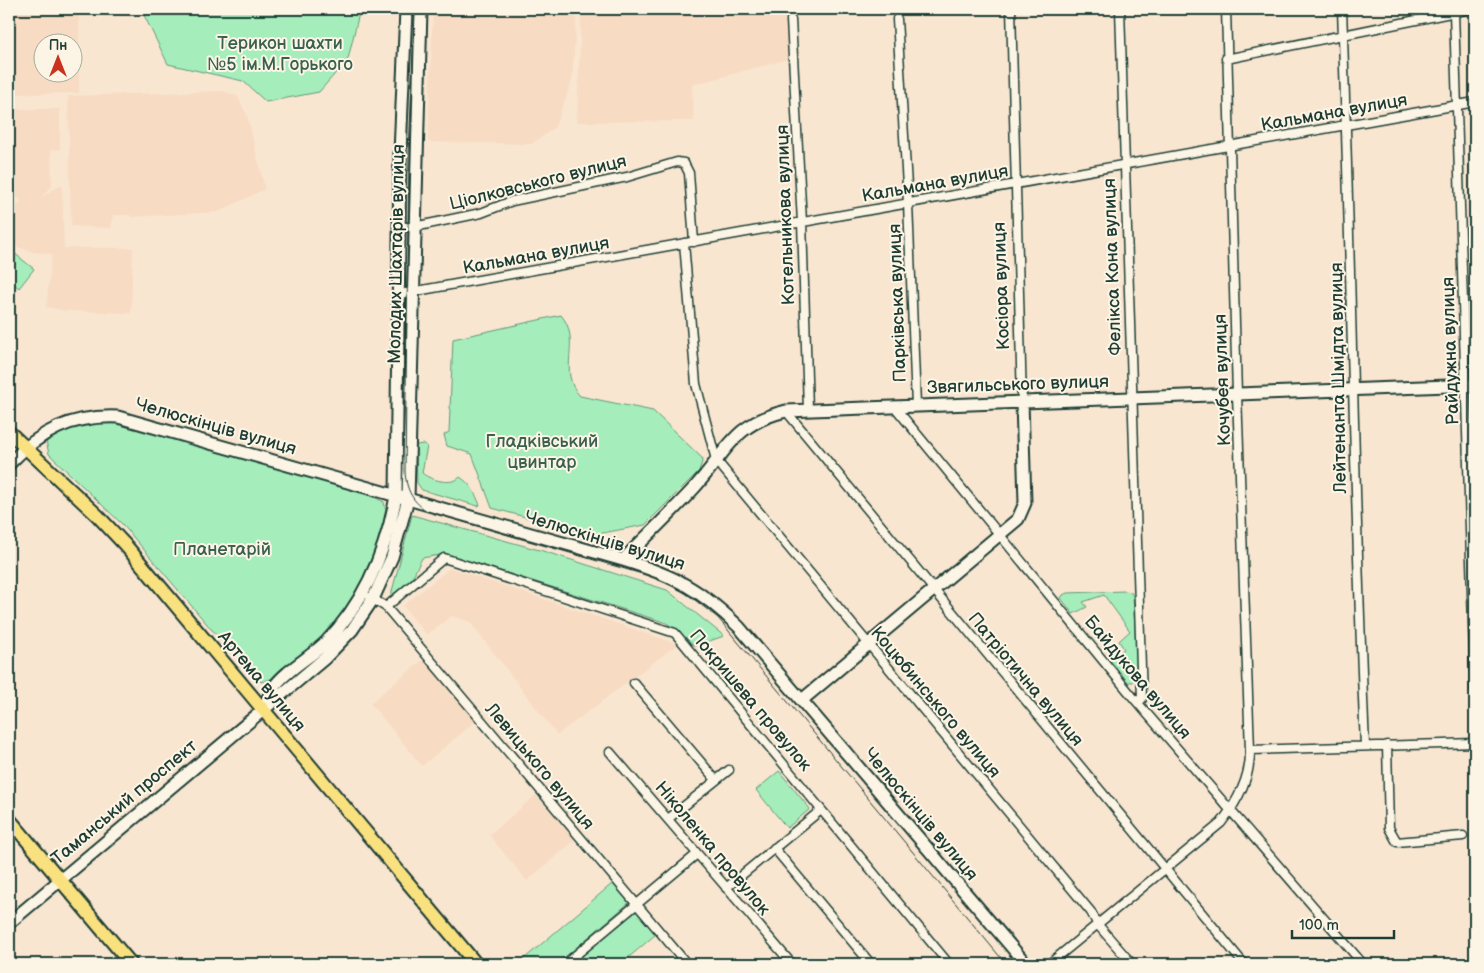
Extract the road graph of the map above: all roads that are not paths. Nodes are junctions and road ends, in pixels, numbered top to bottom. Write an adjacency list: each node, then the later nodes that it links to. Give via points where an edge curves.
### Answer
1 (406, 9): 22 (main road, Молодих Шахтарів вулиця)
2 (421, 9): 23 (main road, Молодих Шахтарів вулиця)
3 (1011, 9): 19 (street, Косіора вулиця)
4 (1120, 9): 18 (street, Фелікса Кона вулиця)
5 (1226, 9): 13 (street, Кочубея вулиця)
6 (1342, 9): 12 (street, Лейтенанта Шмідта вулиця)
7 (1470, 9): 9 (street)
8 (1436, 11): 9 (street); 12 (street)
9 (1454, 12): 15 (street, Райдужна вулиця)
10 (897, 19): 20 (street, Парківська вулиця)
11 (791, 20): 21 (street, Котельникова вулиця)
12 (1343, 35): 13 (street); 16 (street, Лейтенанта Шмідта вулиця)
13 (1226, 60): 17 (street, Кочубея вулиця)
14 (1475, 102): 15 (street, Кальмана вулиця)
15 (1456, 105): 16 (street, Кальмана вулиця); 28 (street, Райдужна вулиця)
16 (1348, 124): 17 (street, Кальмана вулиця); 29 (street, Лейтенанта Шмідта вулиця)
17 (1229, 146): 18 (street, Кальмана вулиця); 30 (street, Кочубея вулиця)
18 (1124, 165): 19 (street, Кальмана вулиця); 31 (street, Фелікса Кона вулиця)
19 (1016, 184): 20 (street, Кальмана вулиця); 32 (street, Косіора вулиця)
20 (908, 203): 21 (street, Кальмана вулиця); 33 (street, Парківська вулиця)
21 (802, 222): 24 (street, Кальмана вулиця); 35 (street, Котельникова вулиця)
22 (399, 227): 23 (street, Ціолковського вулиця); 27 (main road, Молодих Шахтарів вулиця)
23 (414, 227): 24 (street, Ціолковського вулиця, via 677,162 684,163 689,173); 26 (main road, Молодих Шахтарів вулиця)
24 (694, 242): 25 (street, Кальмана вулиця)
25 (684, 244): 26 (street, Кальмана вулиця); 39 (street, via 696,384)
26 (414, 292): 27 (street, Кальмана вулиця); 42 (main road, Молодих Шахтарів вулиця)
27 (400, 294): 41 (main road, Молодих Шахтарів вулиця)
28 (1471, 385): 29 (main road, Звягильського вулиця); 43 (street, Райдужна вулиця)
29 (1352, 390): 30 (main road, Звягильського вулиця); 57 (street, Лейтенанта Шмідта вулиця)
30 (1237, 394): 31 (main road, Звягильського вулиця); 58 (street, Кочубея вулиця)
31 (1132, 398): 32 (main road, Звягильського вулиця); 53 (street, Фелікса Кона вулиця, via 1142,699)
32 (1022, 401): 33 (main road, Звягильського вулиця); 44 (main road, Косіора вулиця, via 1025,503 1018,519)
33 (916, 405): 34 (main road, Звягильського вулиця)
34 (894, 406): 35 (main road, Звягильського вулиця); 44 (street, Байдукова вулиця)
35 (808, 409): 36 (main road, Звягильського вулиця)
36 (786, 411): 39 (main road, Звягильського вулиця, via 756,421 738,433); 46 (street, Патріотична вулиця)
37 (9, 432): 38 (main road, Артема вулиця)
38 (25, 447): 40 (main road, Челюскінців вулиця); 41 (main road, Челюскінців вулиця, via 73,420 118,417); 54 (main road, Артема вулиця, via 113,531)
39 (716, 460): 45 (main road, Звягильського вулиця); 49 (street, Коцюбинського вулиця)
40 (9, 464)
41 (396, 496): 42 (main road, Челюскінців вулиця); 47 (main road, Таманський проспект)
42 (408, 500): 45 (main road, Челюскінців вулиця); 47 (main road, Таманський проспект, via 392,557)
43 (1473, 503): 51 (street, Райдужна вулиця)
44 (998, 535): 46 (main road, Косіора вулиця); 53 (street, Байдукова вулиця)
45 (623, 560): 52 (main road, Челюскінців вулиця, via 665,574 705,596 739,627)
46 (932, 589): 49 (main road, Косіора вулиця); 69 (street, Патріотична вулиця)
47 (368, 596): 48 (street, Левицького вулиця); 54 (main road, Таманський проспект, via 335,650)
48 (386, 607): 62 (street, Покришева провулок, via 444,558 675,633); 72 (street, Левицького вулиця)
49 (868, 644): 52 (main road, Косіора вулиця); 74 (street, Коцюбинського вулиця, via 1091,912)
50 (634, 683): 61 (street)
51 (1475, 690)
52 (802, 700): 82 (main road, Челюскінців вулиця)
53 (1137, 702): 63 (street, Байдукова вулиця)
54 (263, 709): 70 (main road, Таманський проспект); 76 (main road, Артема вулиця)
55 (1475, 743): 56 (street)
56 (1387, 745): 57 (street); 66 (street, via 1389,828 1397,842)
57 (1366, 746): 58 (street)
58 (1250, 750): 63 (street, Кочубея вулиця, via 1251,765)
59 (610, 752): 65 (street, Ніколенка провулок)
60 (729, 770): 61 (street)
61 (716, 780): 65 (street)
62 (821, 810): 67 (street); 81 (street, Покришева провулок)
63 (1231, 810): 69 (street, Кочубея вулиця); 86 (street, Байдукова вулиця)
64 (9, 818): 70 (main road)
65 (668, 819): 68 (street, Ніколенка провулок)
66 (1463, 836)
67 (774, 848): 71 (street); 80 (street)
68 (697, 854): 71 (street, Ніколенка провулок); 72 (street)
69 (1166, 870): 74 (street, Кочубея вулиця); 85 (street, Патріотична вулиця)
70 (60, 879): 73 (main road, Таманський проспект); 75 (main road)
71 (726, 888): 79 (street, Ніколенка провулок)
72 (636, 904): 77 (street); 78 (street, Левицького вулиця)
73 (9, 923)
74 (1098, 925): 83 (street, Кочубея вулиця); 84 (street, Коцюбинського вулиця)
75 (131, 964)
76 (476, 964)
77 (565, 964)
78 (687, 964)
79 (792, 964)
80 (871, 964)
81 (949, 964)
82 (1026, 964)
83 (1049, 964)
84 (1132, 964)
85 (1244, 964)
86 (1363, 964)

